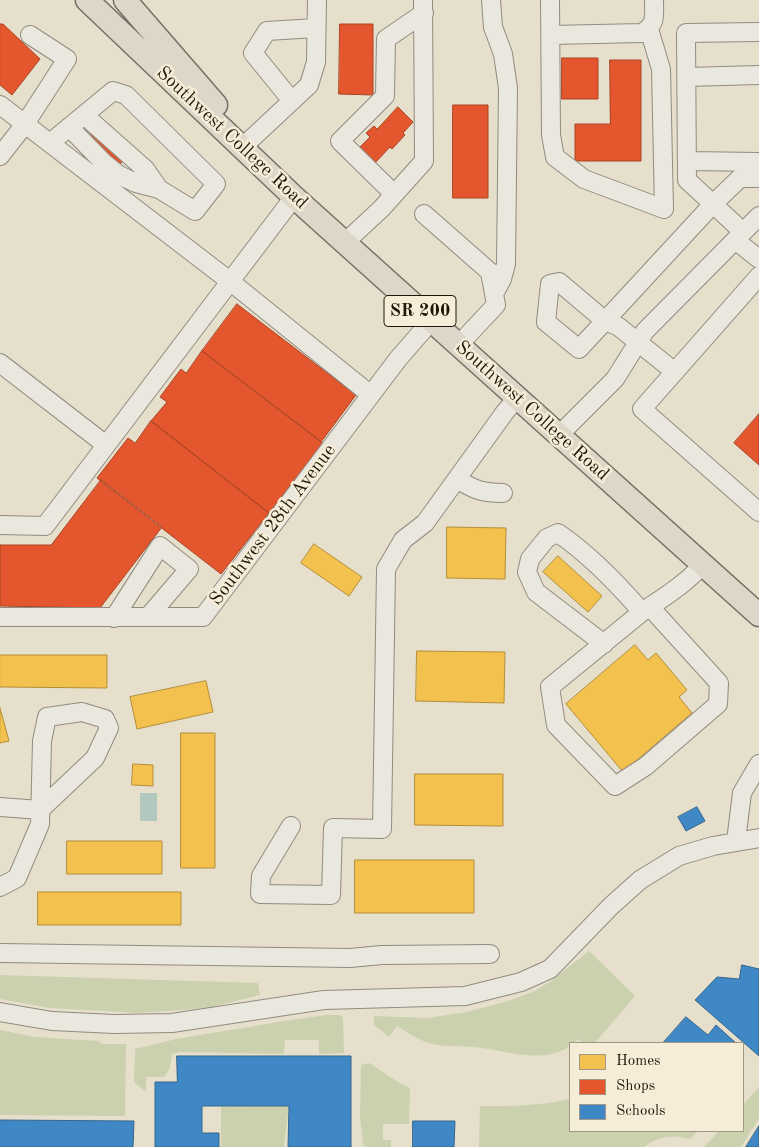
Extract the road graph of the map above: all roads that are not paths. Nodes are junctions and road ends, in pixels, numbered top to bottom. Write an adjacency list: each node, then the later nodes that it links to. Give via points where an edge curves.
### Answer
1 (87, 0): 28 (main road, Southwest College Road / SR 200)
2 (125, 0): 20 (main road, Southwest College Road / SR 200)
3 (317, 0): 9 (street)
4 (491, 0): 37 (street, via 493,27 503,54 508,88 506,264)
5 (550, 0): 12 (street)
6 (654, 0): 8 (street)
7 (423, 7): 27 (street, via 424,161); 27 (street, via 386,38 385,96 340,141)
8 (651, 26): 12 (street, via 642,33); 12 (street, via 661,69 664,209 584,179 555,157 551,135)
9 (316, 28): 15 (street, via 316,62 311,78); 15 (street, via 267,31 253,53)
10 (759, 32): 14 (street, via 686,33)
11 (30, 35): 18 (street, via 66,59)
12 (551, 35)
13 (759, 75): 14 (street)
14 (686, 78): 23 (street)
15 (292, 101): 20 (street)
16 (0, 105): 18 (street)
17 (84, 115): 19 (street); 26 (street, via 145,168); 26 (street, via 113,91 126,95 216,184 195,211)
18 (25, 124): 21 (street); 22 (street)
19 (69, 127): 21 (street); 26 (street, via 119,175)
20 (248, 142): 32 (main road, Southwest College Road / SR 200)
21 (50, 143): 36 (street)
22 (0, 156)
23 (687, 161): 24 (street); 29 (street, via 687,180)
24 (759, 162)
25 (759, 178): 29 (street, via 740,178)
26 (159, 189)
27 (394, 194): 32 (street)
28 (294, 197): 36 (street); 38 (main road, Southwest College Road / SR 200)
29 (712, 204): 33 (street); 40 (street, via 604,320)
30 (424, 214): 37 (street, via 490,272)
31 (759, 216): 33 (street)
32 (352, 236): 39 (main road, Southwest College Road / SR 200)
33 (739, 236): 34 (street); 40 (street, via 645,331)
34 (759, 259)
35 (759, 276): 42 (street)
36 (231, 282): 43 (street); 46 (street)
37 (494, 294): 39 (street, via 496,305)
38 (431, 321): 43 (street, Southwest 28th Avenue); 44 (main road, Southwest College Road / SR 200)
39 (465, 338): 45 (main road, Southwest College Road / SR 200)
40 (639, 343): 42 (street); 45 (street, via 615,379)
41 (0, 363): 46 (street)
42 (675, 372): 49 (street, via 642,409)
43 (371, 395): 56 (street, Southwest 28th Avenue, via 203,617)
44 (517, 398): 47 (street); 51 (main road, Southwest College Road / SR 200)
45 (566, 428): 52 (main road, Southwest College Road / SR 200)
46 (106, 445): 50 (street, via 45,526)
47 (457, 479): 48 (street, via 473,489); 62 (street, via 425,523 403,540 386,569 382,829 333,828 331,895 260,894 261,876)
48 (503, 493)
49 (759, 512)
50 (0, 525)
51 (703, 564): 53 (street, via 690,578); 54 (main road, Southwest College Road / SR 200)
52 (759, 601)
53 (646, 610): 58 (street); 58 (street, via 575,545 558,534 547,538 530,559 527,572 536,592); 58 (street, via 719,684 718,704 646,766 615,786 556,725 550,687)
54 (759, 614)
55 (0, 617): 57 (street, Southwest 28th Avenue)
56 (148, 617): 57 (street, Southwest 28th Avenue); 57 (street, via 189,569 160,546)
57 (114, 618)
58 (604, 644)
59 (759, 764): 64 (street, via 742,793)
60 (0, 807): 61 (street)
61 (40, 810): 61 (street, via 42,741 47,717 82,712 105,719 108,728 95,758); 65 (street, via 40,824 17,878)
62 (291, 826)
63 (759, 838): 64 (street)
64 (736, 841): 68 (street, via 680,856 640,880 550,969 522,982 465,996 324,1000 172,1023 52,1022)
65 (0, 887)
66 (0, 953): 67 (street, via 350,958)
67 (490, 954)
68 (0, 1012)

